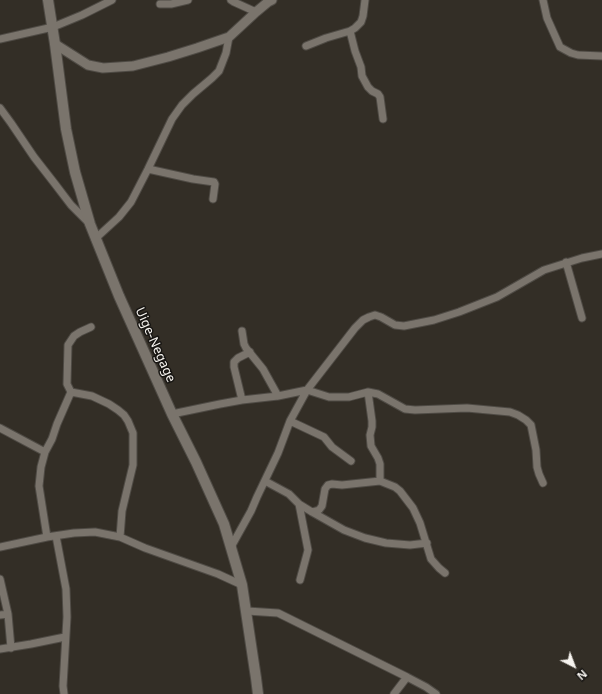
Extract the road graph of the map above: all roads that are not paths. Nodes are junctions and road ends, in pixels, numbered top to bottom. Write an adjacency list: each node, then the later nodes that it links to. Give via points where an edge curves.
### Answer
1 (48, 0): 10 (main road, Uige-Negage)
2 (112, 0): 10 (street)
3 (188, 0): 8 (street)
4 (231, 0): 9 (street)
5 (272, 0): 9 (street)
6 (365, 0): 11 (street, via 363,16)
7 (543, 0): 16 (street, via 547,18 560,47 578,55)
8 (160, 4)
9 (256, 12): 12 (street)
10 (53, 27): 13 (street); 14 (main road, Uige-Negage)
11 (350, 31): 15 (street); 18 (street, via 362,76 368,87 380,97)
12 (229, 37): 14 (street, via 168,57 115,68 88,65); 19 (street, via 219,71 182,105 172,119)
13 (0, 39)
14 (55, 44): 21 (main road, Uige-Negage, via 66,129)
15 (306, 46)
16 (602, 56)
17 (0, 108): 21 (street, via 54,184)
18 (383, 119)
19 (148, 169): 20 (street, via 214,182); 22 (street, via 125,210)
20 (213, 199)
21 (90, 224): 22 (main road, Uige-Negage)
22 (95, 239): 34 (main road, Uige-Negage)
23 (602, 254): 24 (street)
24 (566, 262): 25 (street); 29 (street, via 544,270 497,297 434,320 404,326 395,325 375,315 369,317 355,328)
25 (582, 318)
26 (91, 327): 30 (street, via 74,336 68,345 67,384)
27 (242, 332): 28 (street, via 244,344)
28 (250, 352): 32 (street); 33 (street, via 234,362)
29 (307, 390): 31 (street, via 328,397 349,397); 32 (street); 35 (street)
30 (71, 392): 37 (street); 46 (street, via 92,396 113,407 124,415 133,433 133,465 122,511)
31 (368, 392): 40 (street, via 372,421 371,446 380,464); 41 (street, via 378,394 405,409 473,408 518,415 531,425 537,467)
32 (278, 396): 33 (street)
33 (242, 400): 34 (street)
34 (172, 414): 49 (main road, Uige-Negage, via 224,524)
35 (290, 421): 38 (street, via 324,437); 39 (street)
36 (0, 428): 37 (street)
37 (45, 452): 45 (street, via 39,486)
38 (350, 461)
39 (265, 481): 42 (street, via 290,494); 49 (street)
40 (380, 481): 43 (street, via 328,485 322,506); 47 (street, via 395,487 406,497)
41 (543, 483)
42 (299, 504): 43 (street); 52 (street, via 308,550)
43 (312, 512): 47 (street, via 344,530 365,538 410,545)
44 (56, 536): 45 (street); 46 (street, via 95,532); 57 (street, via 66,589)
45 (47, 537): 48 (street)
46 (120, 538): 53 (street)
47 (427, 543): 50 (street, via 434,563)
48 (0, 547)
49 (231, 547): 53 (main road, Uige-Negage)
50 (445, 573)
51 (0, 579): 55 (street)
52 (300, 580)
53 (242, 585): 54 (main road, Uige-Negage)
54 (247, 610): 60 (street, via 278,614); 62 (main road, Uige-Negage)
55 (8, 614): 56 (street); 58 (street)
56 (0, 616)
57 (65, 636): 58 (street); 61 (street)
58 (10, 648): 59 (street)
59 (0, 649)
60 (407, 677): 63 (street); 64 (street)
61 (64, 694)
62 (258, 694)
63 (394, 694)
64 (436, 694)

